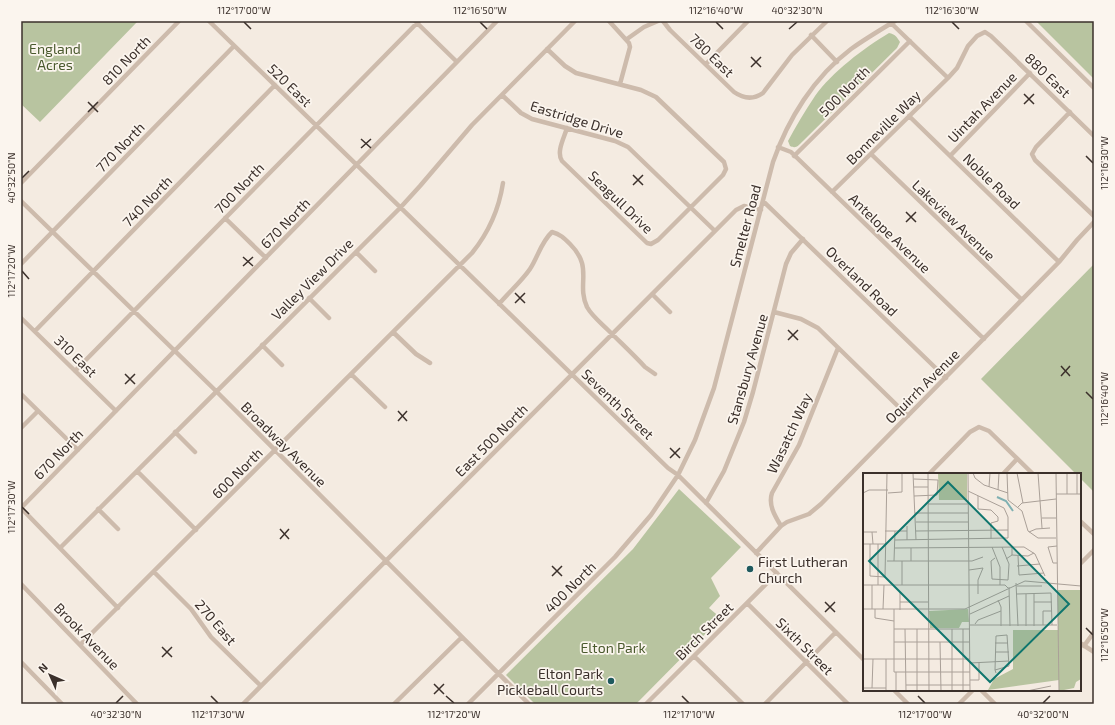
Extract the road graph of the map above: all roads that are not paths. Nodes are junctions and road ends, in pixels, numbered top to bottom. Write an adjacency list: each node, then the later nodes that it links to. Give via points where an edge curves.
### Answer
1 (179, 21): 38 (street, 810 North)
2 (209, 21): 17 (street, 520 East)
3 (497, 21): 19 (street, 670 North)
4 (575, 21): 18 (street, Valley View Drive)
5 (609, 21): 15 (street)
6 (658, 21): 15 (street)
7 (663, 21): 21 (street, 780 East)
8 (748, 21): 21 (street)
9 (827, 21): 14 (street)
10 (1026, 21): 26 (street)
11 (417, 22): 19 (street); 30 (street, 700 North)
12 (893, 22): 16 (street); 20 (street, Smelter Road, via 849,50)
13 (985, 32): 22 (street, 880 East); 23 (street, Bonneville Way, via 968,46 957,68)
14 (811, 35): 20 (street); 21 (street, 780 East, via 784,64 763,93 750,99 734,92)
15 (627, 39): 24 (street, via 630,47)
16 (910, 41): 23 (street); 35 (street, 500 North)
17 (234, 46): 25 (street, 520 East); 50 (street, 770 North)
18 (547, 49): 24 (street, via 572,71); 27 (street, Valley View Drive)
19 (457, 62): 37 (street, 670 North)
20 (836, 62): 33 (street, Smelter Road, via 806,97)
21 (706, 64)
22 (1030, 73): 28 (street, 880 East); 36 (street, Uintah Avenue)
23 (948, 78): 29 (street, Bonneville Way)
24 (620, 84): 44 (street, via 645,91 659,99 724,162 726,169 723,175)
25 (275, 85): 30 (street, 520 East); 58 (street, 740 North)
26 (1094, 88)
27 (502, 95): 31 (street, Eastridge Drive, via 528,118); 43 (street, Valley View Drive, via 472,125)
28 (1070, 112): 32 (street, 880 East); 46 (street, via 1032,154 1035,160)
29 (909, 116): 34 (street, Bonneville Way); 36 (street, Noble Road)
30 (316, 125): 37 (street, 520 East); 47 (street, 700 North)
31 (567, 128): 44 (street, Eastridge Drive, via 628,147); 44 (street, Seagull Drive, via 560,153 562,161 647,243 651,244 658,240)
32 (1094, 136)
33 (778, 147): 35 (street, Antelope Avenue, via 791,152); 41 (street, Smelter Road)
34 (871, 154): 40 (street, Bonneville Way); 61 (street, Lakeview Avenue)
35 (794, 156): 40 (street, Antelope Avenue)
36 (950, 156): 54 (street, Noble Road)
37 (357, 165): 43 (street, Seventh Street); 53 (street, 670 North)
38 (21, 183)
39 (503, 183): 56 (street, 600 North, via 498,209 491,224 478,246)
40 (832, 192): 71 (street, Antelope Avenue)
41 (763, 201): 45 (street, Smelter Road); 51 (street, Overland Road)
42 (21, 202): 50 (street, Broadway Avenue)
43 (400, 208): 52 (street, Valley View Drive); 56 (street, Seventh Street)
44 (690, 208): 49 (street, Eastridge Drive)
45 (761, 210): 49 (street, East 500 North, via 740,207); 98 (street, Smelter Road, via 714,388 695,440)
46 (1094, 216)
47 (225, 218): 53 (street); 63 (street, 700 North)
48 (1094, 222): 54 (street, Oquirrh Avenue)
49 (715, 231): 59 (street, East 500 North)
50 (52, 232): 55 (street, 770 North); 58 (street, Broadway Avenue)
51 (803, 239): 65 (street, Stansbury Avenue, via 788,260); 81 (street, Overland Road)
52 (356, 252): 57 (street); 60 (street, Valley View Drive)
53 (266, 258): 74 (street, 670 North)
54 (1059, 262): 61 (street, Oquirrh Avenue)
55 (21, 264)
56 (460, 266): 62 (street, Seventh Street); 69 (street, 600 North)
57 (375, 271)
58 (93, 272): 63 (street, Broadway Avenue); 68 (street, 740 North)
59 (652, 294): 64 (street); 70 (street, East 500 North)
60 (309, 298): 67 (street); 72 (street, Valley View Drive)
61 (1022, 300): 71 (street, Oquirrh Avenue)
62 (499, 304): 70 (street, via 530,269 552,232 562,236 580,256 584,270 587,306); 80 (street, Seventh Street)
63 (134, 311): 74 (street, Broadway Avenue); 77 (street, 700 North)
64 (670, 312)
65 (774, 312): 73 (street, via 810,323); 99 (street, Stansbury Avenue, via 744,422 724,471)
66 (21, 318): 68 (street, 310 East)
67 (328, 318)
68 (35, 331): 77 (street, 310 East)
69 (393, 332): 75 (street, via 416,354); 78 (street, 600 North)
70 (612, 334): 79 (street); 80 (street, East 500 North)
71 (984, 339): 81 (street, Oquirrh Avenue)
72 (262, 345): 76 (street); 82 (street, Valley View Drive)
73 (838, 348): 87 (street); 103 (street, Wasatch Way, via 799,445 772,493 772,507)
74 (175, 351): 82 (street, Broadway Avenue); 86 (street, 670 North)
75 (430, 363)
76 (282, 365)
77 (75, 371): 86 (street, 310 East)
78 (351, 374): 84 (street); 91 (street, 600 North)
79 (655, 374)
80 (572, 375): 98 (street, Seventh Street); 110 (street, East 500 North)
81 (946, 378): 87 (street, Oquirrh Avenue)
82 (216, 391): 89 (street, Valley View Drive); 91 (street, Broadway Avenue)
83 (21, 394): 85 (street)
84 (386, 407)
85 (38, 411): 88 (street); 90 (street)
86 (116, 411): 90 (street, 670 North)
87 (908, 416): 103 (street, Oquirrh Avenue, via 816,509)
88 (21, 428)
89 (175, 432): 92 (street); 94 (street, Valley View Drive)
90 (78, 450): 100 (street, 670 North)
91 (275, 451): 105 (street, 600 North); 110 (street, Broadway Avenue)
92 (195, 452)
93 (1018, 459): 95 (street, via 989,431 979,427 970,432); 96 (street); 97 (street)
94 (137, 471): 101 (street, Valley View Drive); 105 (street)
95 (930, 473)
96 (1004, 473)
97 (1032, 473)
98 (678, 475): 99 (street, Seventh Street); 127 (street, 400 North, via 628,544)
99 (706, 503): 109 (street, Seventh Street)
100 (21, 508): 107 (street)
101 (98, 509): 104 (street); 107 (street, Valley View Drive)
102 (1081, 522): 106 (street)
103 (781, 526): 109 (street, Oquirrh Avenue)
104 (118, 529)
105 (196, 530): 112 (street, 600 North)
106 (1094, 534)
107 (60, 548): 116 (street)
108 (1094, 550): 111 (street)
109 (756, 552): 113 (street, Seventh Street)
110 (386, 561): 119 (street, Broadway Avenue); 128 (street, East 500 North)
111 (1081, 563)
112 (154, 572): 116 (street, 600 North); 128 (street, 270 East, via 191,609 211,637)
113 (777, 573): 115 (street, Birch Street); 117 (street, Seventh Street)
114 (21, 584): 120 (street, Brook Avenue)
115 (747, 603): 123 (street, Birch Street); 126 (street, Sixth Street)
116 (118, 608): 120 (street, 600 North)
117 (836, 632): 124 (street, Seventh Street); 126 (street)
118 (1094, 632): 121 (street)
119 (462, 637): 127 (street, Broadway Avenue); 135 (street)
120 (80, 645): 133 (street, Brook Avenue)
121 (1082, 645): 122 (street)
122 (1094, 652)
123 (694, 656): 138 (street, Birch Street); 139 (street)
124 (863, 659)
125 (21, 662): 132 (street)
126 (806, 662): 140 (street); 141 (street, Sixth Street)
127 (498, 674): 136 (street, 400 North); 137 (street, Broadway Avenue)
128 (261, 686): 134 (street, East 500 North)
129 (895, 691): 142 (street)
130 (972, 691): 143 (street)
131 (982, 691): 144 (street)
132 (62, 704)
133 (137, 704)
134 (243, 704)
135 (394, 704)
136 (468, 704)
137 (529, 704)
138 (646, 704)
139 (743, 704)
140 (764, 704)
141 (848, 704)
142 (908, 704)
143 (959, 704)
144 (995, 704)

